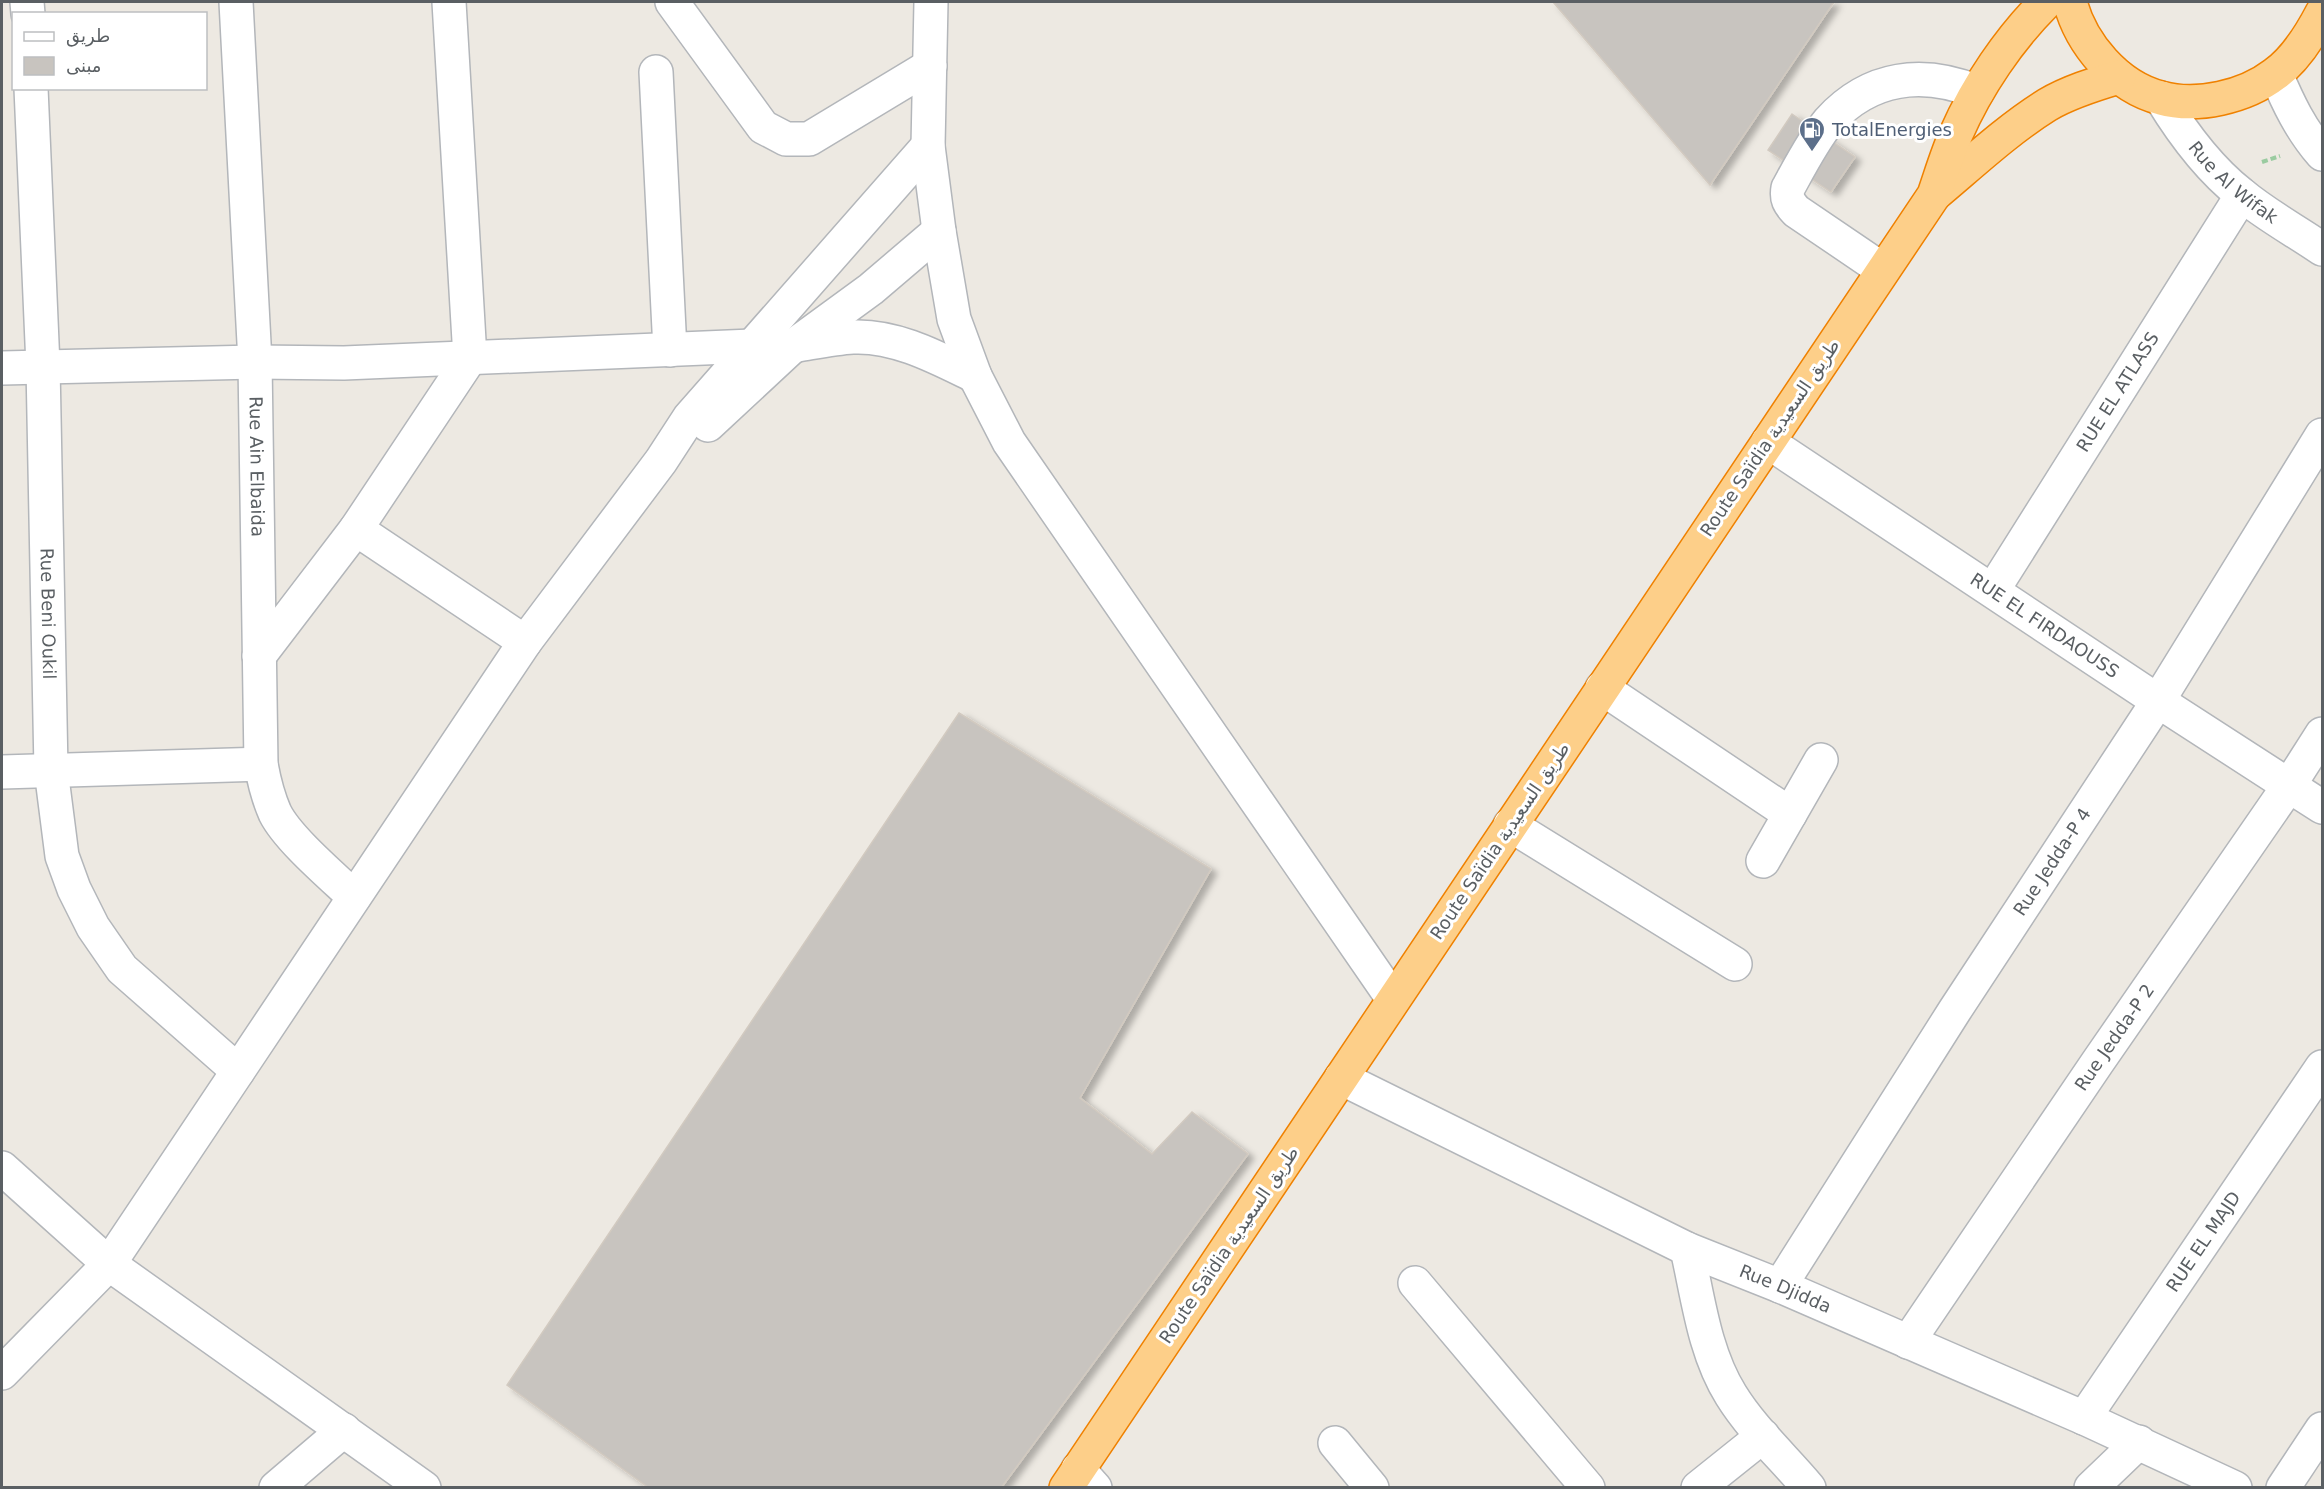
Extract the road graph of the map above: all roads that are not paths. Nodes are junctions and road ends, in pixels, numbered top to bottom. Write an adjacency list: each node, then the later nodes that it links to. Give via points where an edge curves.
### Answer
1 (236, 2): 26 (street, Rue Ain Elbaida)
2 (449, 2): 25 (street)
3 (672, 2): 8 (street, via 763,127 786,140 809,140)
4 (931, 2): 8 (street)
5 (2046, 2): 13 (highway, via 2003,52)
6 (2070, 2): 11 (highway, via 2074,18 2093,50)
7 (2322, 13): 10 (highway, via 2301,46)
8 (930, 66): 15 (street)
9 (656, 72): 24 (street)
10 (2276, 74): 14 (highway, via 2250,89 2221,98); 16 (street, via 2291,110)
11 (2120, 77): 14 (highway); 18 (highway, via 2082,88 2047,105)
12 (31, 90): 27 (street, Rue Beni Oukil)
13 (1977, 93): 18 (highway, via 1956,134); 21 (street, via 1932,79 1885,84 1863,94 1827,124 1788,188 1786,197 1796,211)
14 (2161, 98): 17 (street, Rue Al Wifak, via 2178,126)
15 (928, 146): 19 (street); 22 (street)
16 (2318, 149)
17 (2232, 186): 20 (street, Rue Al Wifak); 34 (street, RUE EL ATLASS)
18 (1934, 195): 21 (highway, Route Saïdia طريق السعيدية)
19 (939, 231): 23 (street, via 871,289); 29 (street, via 954,319)
20 (2322, 249)
21 (1883, 270): 31 (highway, Route Saïdia طريق السعيدية)
22 (752, 346): 24 (street); 32 (street, via 689,418)
23 (793, 346): 29 (street, via 854,337 892,341); 32 (street, via 699,433)
24 (670, 350): 25 (street)
25 (470, 358): 26 (street); 33 (street)
26 (255, 362): 27 (street); 36 (street, Rue Ain Elbaida)
27 (43, 366): 28 (street); 42 (street, Rue Beni Oukil)
28 (2, 368)
29 (975, 376): 51 (street, via 1009,442)
30 (2322, 435): 38 (street, Rue Jedda-P 4)
31 (1768, 442): 34 (street, RUE EL FIRDAOUSS); 37 (highway, Route Saïdia طريق السعيدية)
32 (661, 461): 35 (street)
33 (356, 529): 35 (street); 36 (street)
34 (1993, 590): 38 (street, RUE EL FIRDAOUSS)
35 (525, 642): 49 (street)
36 (259, 656): 41 (street, Rue Ain Elbaida)
37 (1602, 688): 46 (street); 47 (highway, Route Saïdia طريق السعيدية)
38 (2158, 700): 44 (street, RUE EL FIRDAOUSS); 59 (street, Rue Jedda-P 4)
39 (2322, 734): 44 (street, Rue Jedda-P 2)
40 (1821, 760): 46 (street)
41 (261, 764): 42 (street); 49 (street, Rue Ain Elbaida, via 276,814)
42 (51, 770): 43 (street); 53 (street, Rue Beni Oukil, via 62,856 93,927 122,969)
43 (2, 772)
44 (2290, 784): 45 (street, RUE EL FIRDAOUSS); 60 (street, Rue Jedda-P 2)
45 (2322, 807)
46 (1790, 813): 48 (street)
47 (1510, 825): 50 (street); 51 (highway, Route Saïdia طريق السعيدية)
48 (1763, 861)
49 (354, 897): 53 (street)
50 (1735, 964)
51 (1393, 999): 54 (highway, Route Saïdia طريق السعيدية)
52 (2322, 1067): 62 (street, RUE EL MAJD)
53 (238, 1071): 57 (street)
54 (1341, 1078): 56 (street, Rue Djidda); 68 (highway, Route Saïdia طريق السعيدية)
55 (2, 1168): 57 (street)
56 (1687, 1249): 59 (street, Rue Djidda); 65 (street, via 1718,1370 1731,1396)
57 (109, 1264): 61 (street); 64 (street)
58 (1415, 1283): 72 (street)
59 (1780, 1286): 60 (street, Rue Djidda)
60 (1908, 1342): 62 (street, Rue Djidda)
61 (2, 1373)
62 (2084, 1418): 66 (street, Rue Djidda)
63 (2322, 1429): 77 (street)
64 (344, 1430): 69 (street); 70 (street)
65 (1763, 1436): 73 (street); 74 (street)
66 (2139, 1442): 75 (street); 76 (street, Rue Djidda)
67 (1335, 1443): 71 (street)
68 (1080, 1481)
69 (276, 1488)
70 (424, 1488)
71 (1372, 1488)
72 (1588, 1488)
73 (1698, 1488)
74 (1809, 1488)
75 (2091, 1488)
76 (2235, 1488)
77 (2283, 1488)

